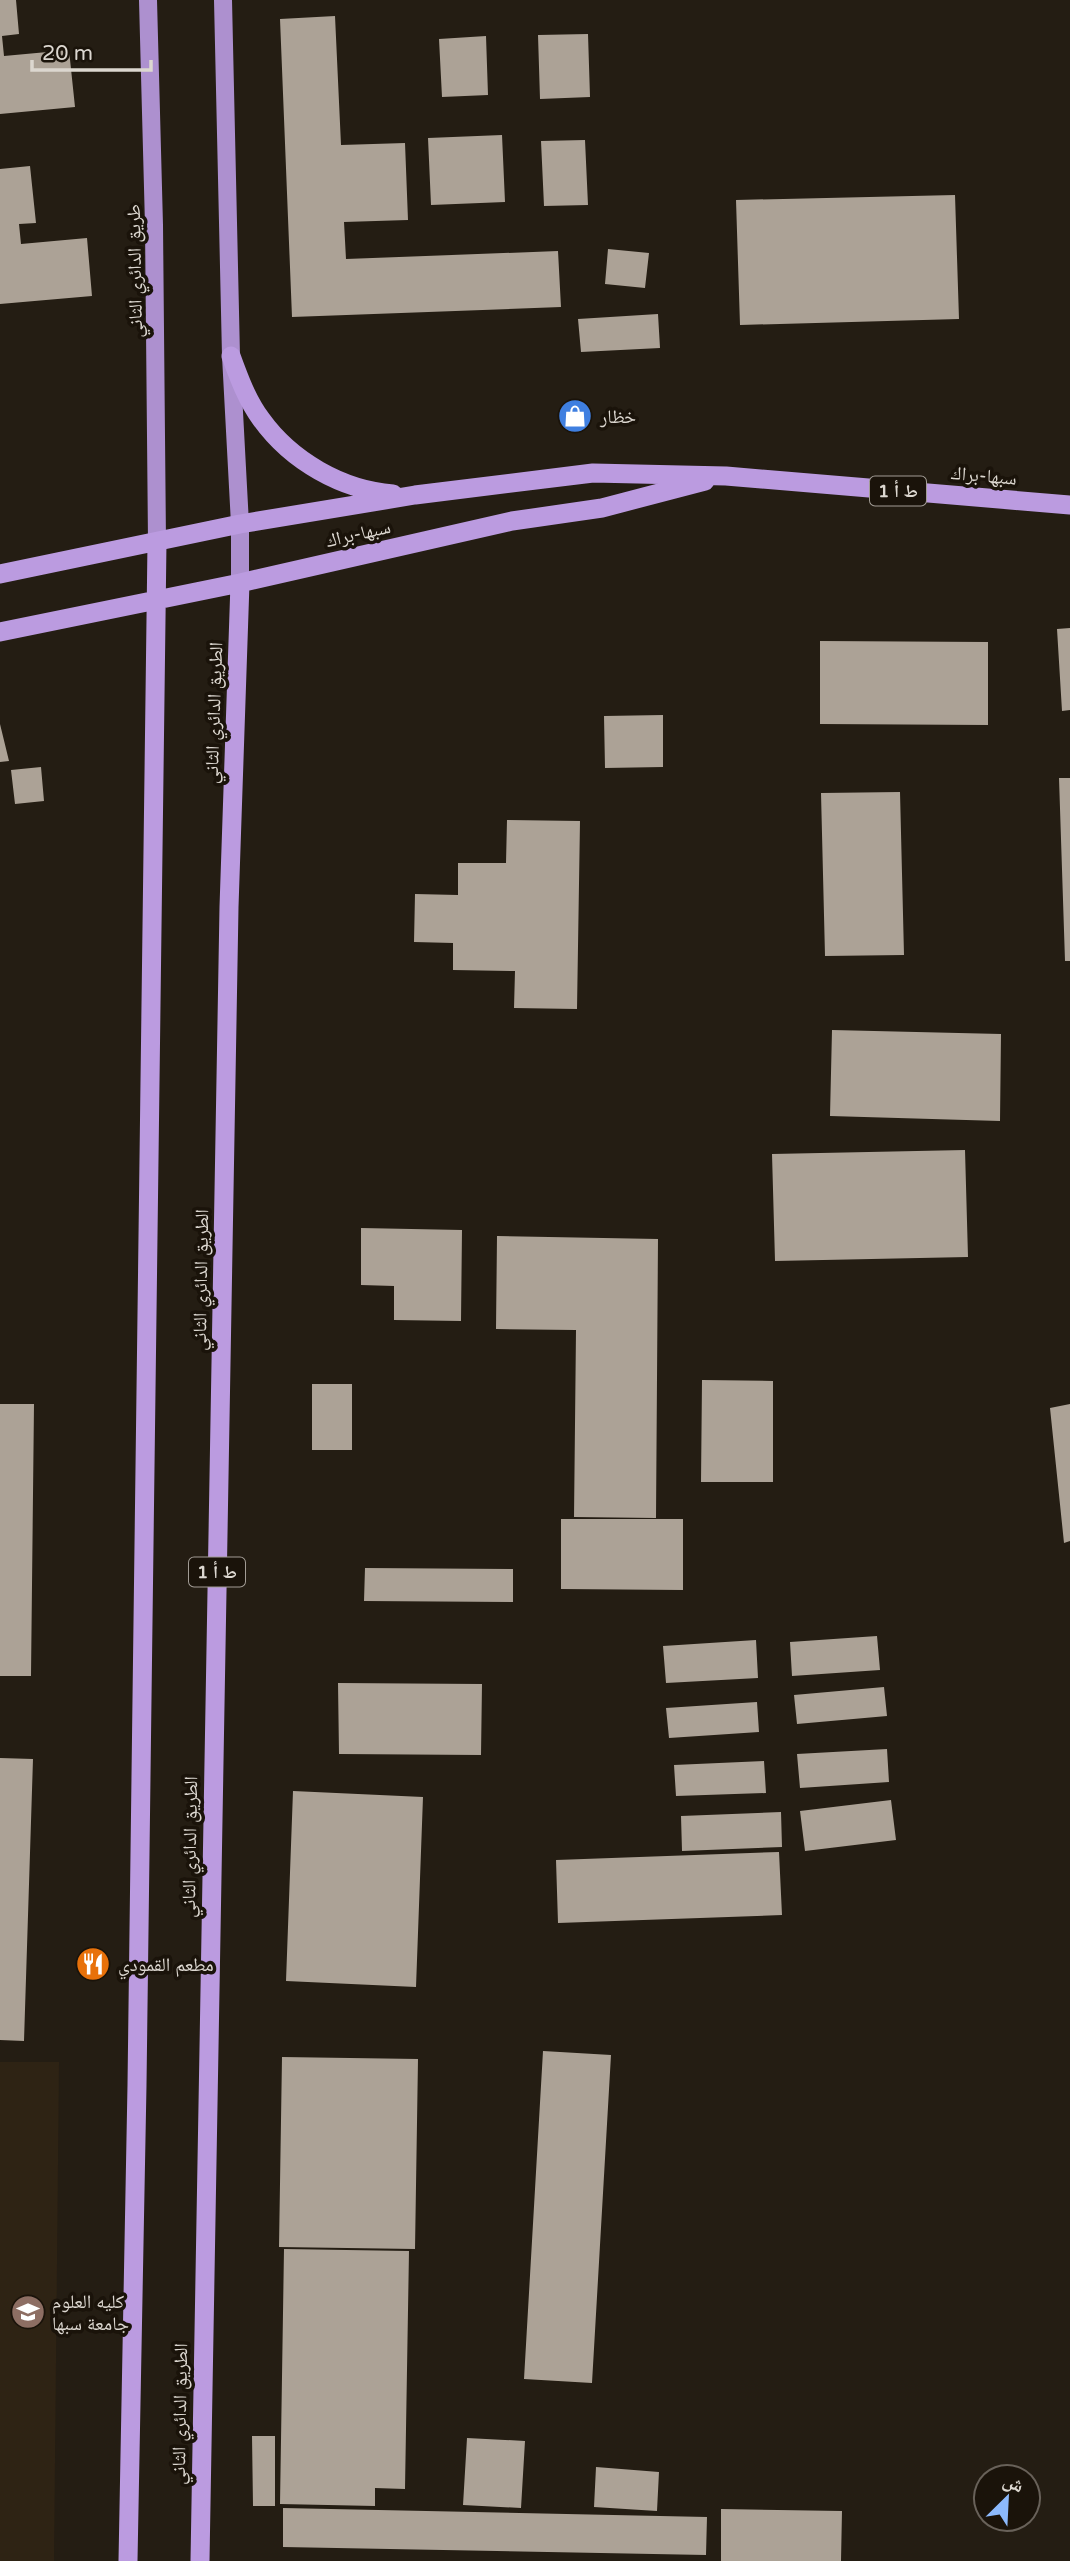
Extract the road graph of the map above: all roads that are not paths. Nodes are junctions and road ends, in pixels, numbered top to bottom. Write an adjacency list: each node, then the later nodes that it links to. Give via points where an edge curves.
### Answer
1 (148, 0): 8 (main road, طريق الدائري الثاني)
2 (223, 0): 3 (main road, الطريق الدائري الثاني)
3 (231, 356): 5 (highway, via 243,389 285,446 346,483); 7 (main road, الطريق الدائري الثاني)
4 (726, 476): 5 (highway, سبها-براك, via 593,473); 6 (highway, سبها-براك / ط أ 1); 10 (highway, سبها-براك, via 602,508 512,521)
5 (415, 495): 7 (highway, سبها-براك)
6 (1070, 505)
7 (240, 524): 8 (highway, سبها-براك); 10 (main road, الطريق الدائري الثاني)
8 (157, 542): 9 (highway, سبها-براك); 11 (highway)
9 (0, 575)
10 (240, 583): 11 (highway, سبها-براك); 14 (highway, الطريق الدائري الثاني / ط أ 1, via 229,906)
11 (157, 600): 12 (highway, سبها-براك); 13 (highway)
12 (0, 632)
13 (128, 2561)
14 (200, 2561)

